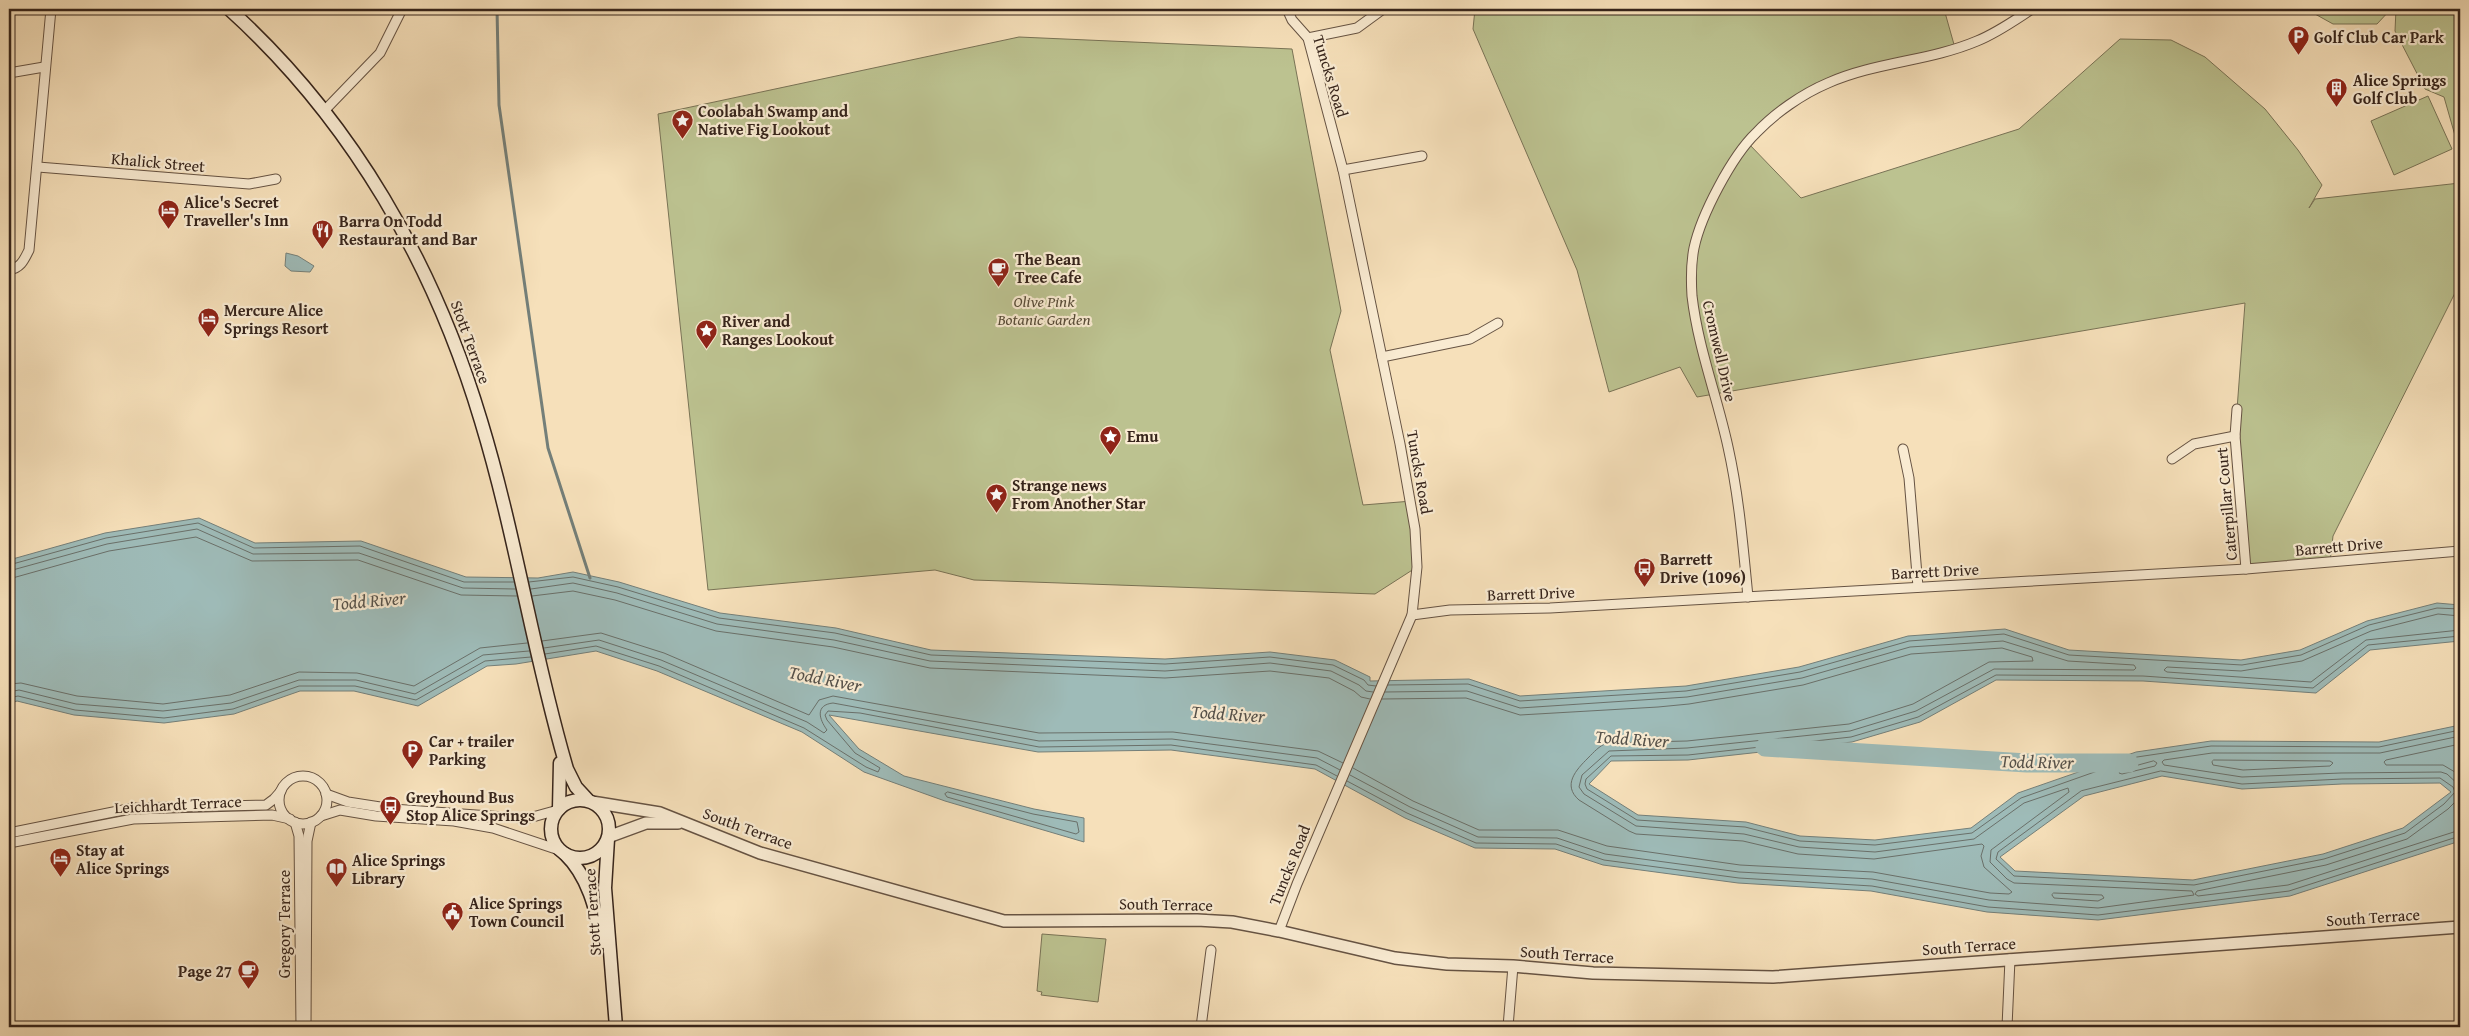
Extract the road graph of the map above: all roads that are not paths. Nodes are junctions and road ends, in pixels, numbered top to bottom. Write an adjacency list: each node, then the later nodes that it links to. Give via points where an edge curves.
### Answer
1 (51, 9): 8 (street)
2 (229, 9): 10 (main road, Stott Terrace, via 295,73)
3 (402, 9): 10 (street, via 380,52)
4 (1286, 9): 7 (street, Tuncks Road)
5 (1384, 9): 7 (street, via 1357,28)
6 (2032, 9): 25 (street, Cromwell Drive, via 1977,42 1850,75 1811,92 1755,133 1715,196 1694,245 1692,294 1696,328 1738,494)
7 (1308, 38): 13 (street, Tuncks Road)
8 (44, 67): 9 (street); 12 (street)
9 (9, 73)
10 (325, 110): 27 (main road, Stott Terrace, via 385,197 445,317 482,423)
11 (1422, 156): 13 (street)
12 (38, 167): 14 (street, Khalick Street, via 249,184); 15 (street, via 29,250 16,269)
13 (1343, 170): 17 (street, Tuncks Road)
14 (276, 179)
15 (9, 270)
16 (1498, 323): 17 (street, via 1470,338)
17 (1382, 357): 26 (street, Tuncks Road, via 1412,501 1417,567)
18 (2237, 409): 19 (street, Caterpillar Court)
19 (2235, 436): 21 (street, Caterpillar Court, via 2194,444); 23 (street, Caterpillar Court)
20 (1903, 449): 24 (street, via 1909,478)
21 (2172, 458)
22 (2460, 551): 23 (street, Barrett Drive)
23 (2246, 569): 24 (street, Barrett Drive)
24 (1918, 587): 25 (street, Barrett Drive)
25 (1748, 597): 26 (street, Barrett Drive, via 1450,610)
26 (1412, 615): 41 (street, Tuncks Road)
27 (560, 746): 30 (main road, Stott Terrace, via 571,780); 31 (main road, Stott Terrace)
28 (281, 791): 29 (street, via 294,778 308,776 320,782); 33 (street, via 280,803); 36 (street, Leichhardt Terrace, via 266,804 133,808)
29 (326, 794): 31 (street, via 348,802 393,809 517,818 539,816); 32 (street)
30 (590, 801): 31 (main road, via 572,801); 35 (street, South Terrace, via 660,813); 37 (main road, via 605,813)
31 (558, 809): 39 (main road, via 551,826)
32 (321, 816): 34 (street); 39 (street, via 340,810 376,816 454,821 499,830)
33 (292, 820): 34 (street); 38 (street, Leichhardt Terrace, via 272,815 144,818); 46 (street, Gregory Terrace, via 299,836)
34 (311, 822): 47 (street, Gregory Terrace, via 307,841)
35 (690, 824): 37 (street, South Terrace, via 646,823); 41 (street, South Terrace, via 760,853 1004,920 1197,920)
36 (9, 833)
37 (608, 838): 39 (main road, via 598,852 590,856 580,858); 45 (main road, Stott Terrace, via 605,888)
38 (9, 843)
39 (563, 852): 45 (main road, Stott Terrace, via 582,874)
40 (2460, 927): 43 (street, South Terrace)
41 (1279, 930): 44 (street, South Terrace, via 1396,958 1447,964)
42 (1211, 950): 49 (street)
43 (2010, 959): 44 (street, South Terrace, via 1773,977 1593,973); 51 (street)
44 (1513, 966): 50 (street)
45 (613, 983): 48 (main road, Stott Terrace)
46 (301, 1027)
47 (306, 1027)
48 (616, 1027)
49 (1201, 1027)
50 (1508, 1027)
51 (2007, 1027)

